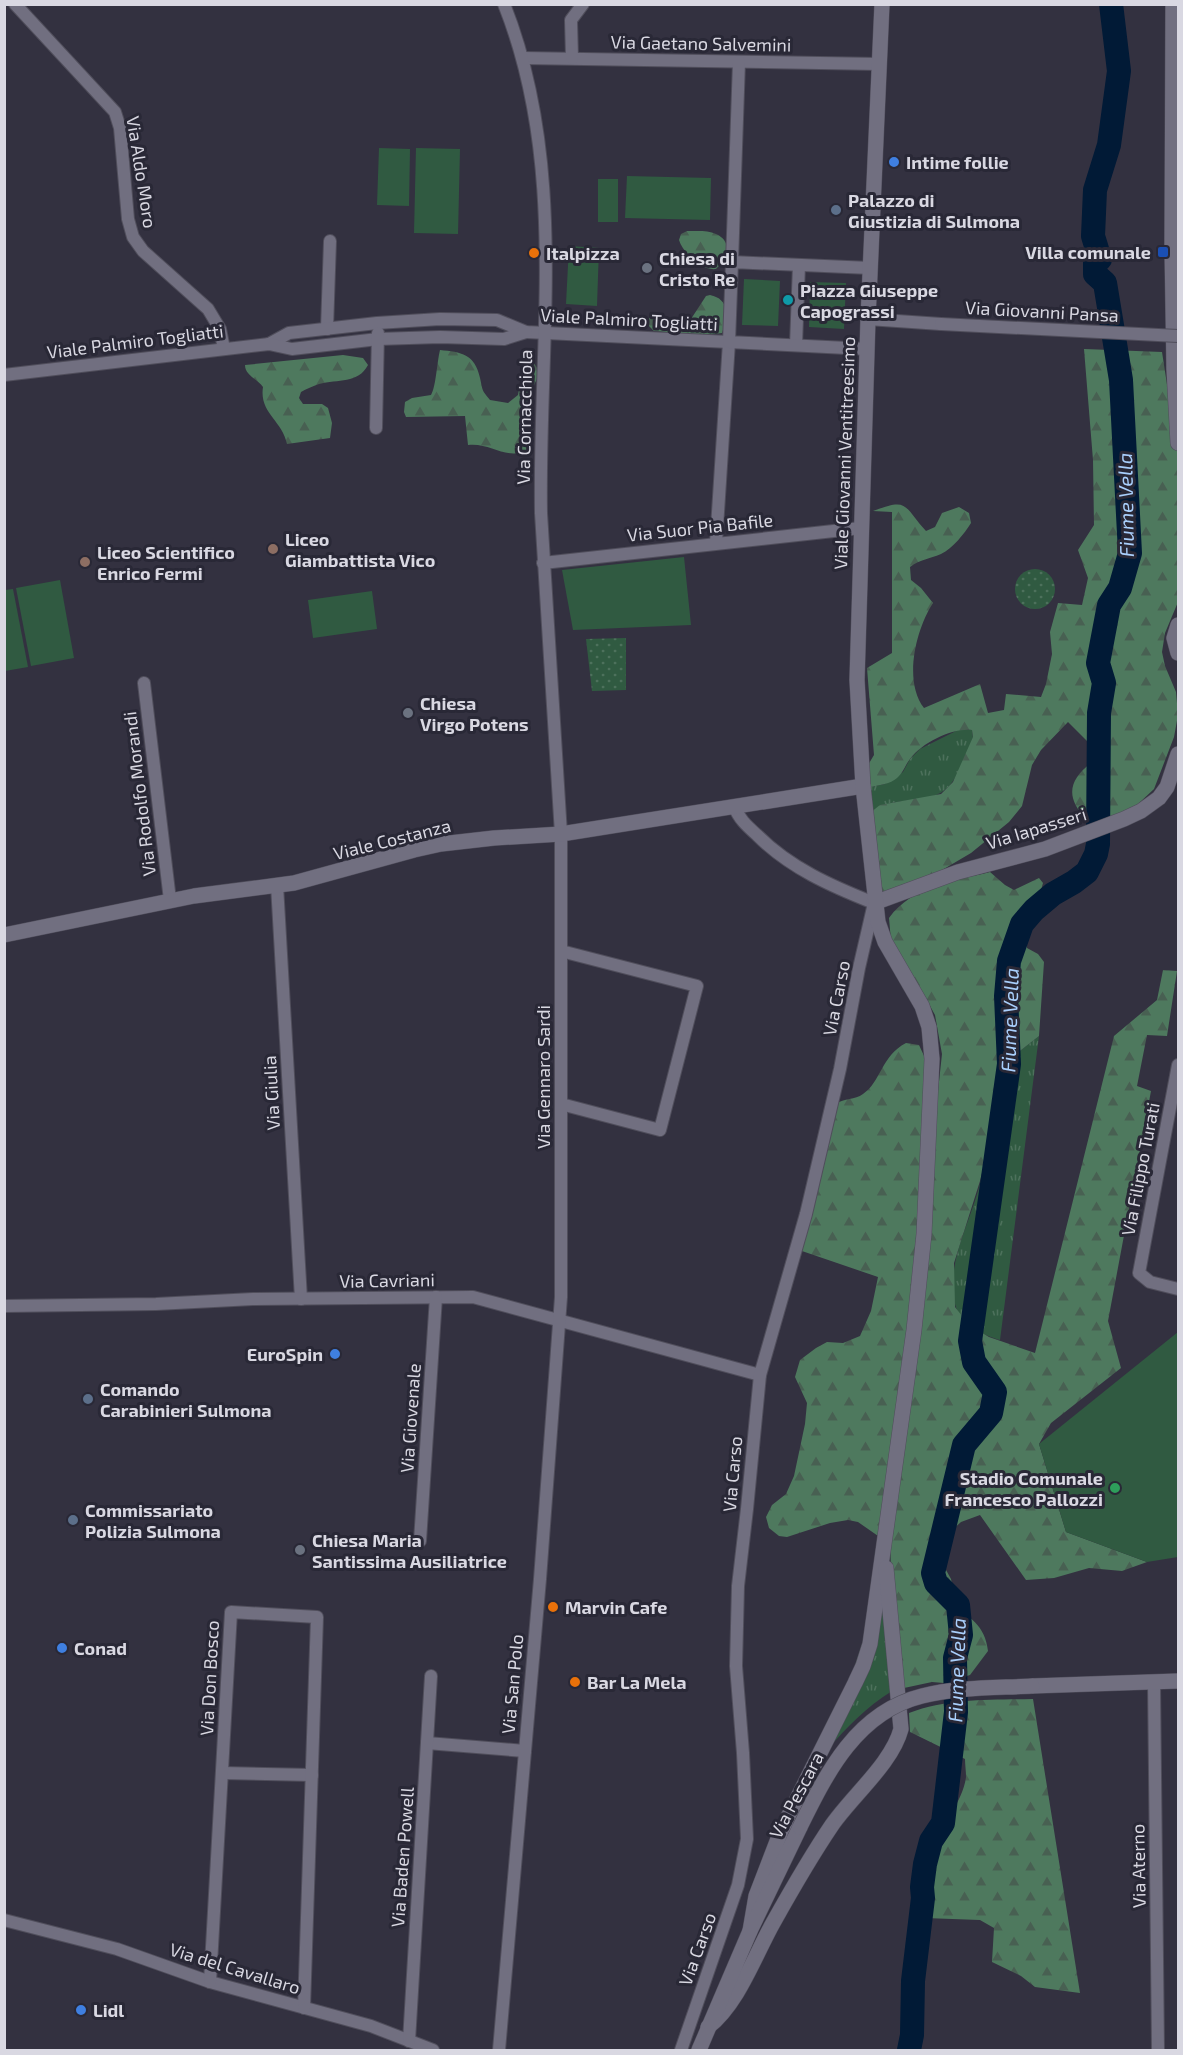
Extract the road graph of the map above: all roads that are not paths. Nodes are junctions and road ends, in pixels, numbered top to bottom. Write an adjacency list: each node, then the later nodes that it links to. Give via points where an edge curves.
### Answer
1 (15, 4): 26 (street, Via Aldo Moro, via 115,112 133,237 143,251 208,309 220,329)
2 (504, 4): 6 (street, Via Cornacchiola)
3 (583, 4): 7 (street, via 571,20)
4 (882, 4): 9 (street, Viale Giovanni Ventitreesimo)
5 (1173, 4): 10 (street)
6 (523, 58): 7 (street, Via Gaetano Salvemini); 20 (street, Via Cornacchiola, via 543,177)
7 (572, 58): 8 (street, Via Gaetano Salvemini)
8 (739, 62): 9 (street, Via Gaetano Salvemini); 13 (street)
9 (879, 64): 15 (street, Viale Giovanni Ventitreesimo)
10 (1175, 120): 11 (street)
11 (1175, 186): 30 (street, via 1174,369)
12 (330, 241): 18 (street)
13 (732, 262): 14 (street); 23 (street)
14 (799, 265): 15 (street); 25 (street)
15 (870, 268): 16 (street, Viale Giovanni Ventitreesimo)
16 (868, 319): 21 (street, Via Giovanni Pansa, bridge); 27 (street, Viale Giovanni Ventitreesimo)
17 (377, 323): 18 (street, Viale Palmiro Togliatti); 19 (street, Viale Palmiro Togliatti, via 497,320); 22 (street)
18 (327, 328): 24 (street, Viale Palmiro Togliatti, via 290,333)
19 (526, 332): 20 (street, Viale Palmiro Togliatti); 22 (street, Viale Palmiro Togliatti, via 504,339)
20 (544, 333): 23 (street, Viale Palmiro Togliatti); 33 (street, Via Cornacchiola, via 540,460)
21 (1179, 336)
22 (378, 339): 24 (street, Viale Palmiro Togliatti, via 292,349); 29 (street)
23 (729, 342): 25 (street); 32 (street)
24 (269, 344): 26 (street, Viale Palmiro Togliatti)
25 (796, 345): 27 (street)
26 (224, 349): 28 (street, Viale Palmiro Togliatti)
27 (867, 349): 31 (street, Viale Giovanni Ventitreesimo)
28 (4, 375)
29 (376, 428)
30 (1179, 443)
31 (861, 528): 32 (street, Via Suor Pia Bafile); 38 (street, Viale Giovanni Ventitreesimo, via 856,680)
32 (716, 543): 33 (street, Via Suor Pia Bafile)
33 (543, 563): 40 (street, Via Cornacchiola)
34 (1179, 625): 35 (street, via 1174,638)
35 (1179, 653)
36 (144, 683): 42 (street, Via Rodolfo Morandi)
37 (1179, 754): 43 (street, Via Iapasseri, via 1167,787 1142,811 1045,849 958,872)
38 (863, 786): 39 (street, Viale Costanza); 43 (street, Viale Giovanni Ventitreesimo)
39 (734, 806): 40 (street, Viale Costanza); 43 (street, via 761,840 798,868)
40 (561, 834): 41 (street, Viale Costanza, via 441,844); 45 (street, Via Gennaro Sardi)
41 (277, 885): 42 (street, Viale Costanza); 50 (street, Via Giulia)
42 (170, 900): 44 (street, Viale Costanza)
43 (874, 903): 53 (street, Via Carso, via 809,1203); 55 (street, Viale Giovanni Ventitreesimo, via 885,942 922,1006 932,1059 916,1319)
44 (4, 935)
45 (561, 951): 47 (street, Via Gennaro Sardi); 47 (street, via 697,987 660,1130)
46 (1179, 1065): 48 (street, Via Filippo Turati, via 1139,1274 1144,1279)
47 (561, 1104): 52 (street, Via Gennaro Sardi)
48 (1179, 1288)
49 (436, 1297): 50 (street, Via Cavriani); 52 (street, Via Cavriani, via 473,1297); 54 (street, Via Giovenale)
50 (301, 1299): 51 (street, Via Cavriani)
51 (4, 1306)
52 (559, 1320): 53 (street, Via Cavriani); 60 (street, Via San Polo)
53 (760, 1375): 73 (street, Via Carso, via 738,1586 736,1666 747,1839 725,1929)
54 (420, 1541)
55 (884, 1545): 66 (street, via 870,1644 863,1666 781,1832 756,1896); 69 (street, via 901,1729 896,1746 833,1824 802,1872 736,1994)
56 (431, 1676): 59 (street, Via Baden Powell)
57 (1179, 1681): 58 (street, Via Pescara)
58 (1154, 1682): 66 (street, Via Pescara, bridge, via 933,1693 890,1708 863,1729 829,1771); 75 (street, Via Aterno)
59 (427, 1743): 60 (street); 70 (street, Via Baden Powell)
60 (525, 1751): 72 (street, Via San Polo)
61 (223, 1773): 62 (street); 62 (street, Via Don Bosco, via 231,1612 317,1617); 67 (street, Via Don Bosco)
62 (312, 1775): 68 (street, Via Don Bosco)
63 (4, 1920): 64 (street, Via del Cavallaro)
64 (25, 1927): 65 (street, Via del Cavallaro); 67 (street, Via del Cavallaro, via 117,1949)
65 (4, 1930)
66 (750, 1931): 69 (street, Via Pescara)
67 (210, 1982): 68 (street, Via del Cavallaro)
68 (304, 2008): 70 (street, Via del Cavallaro)
69 (708, 2027): 74 (street, Via Pescara)
70 (409, 2041): 71 (street, Via del Cavallaro)
71 (433, 2050)
72 (499, 2050)
73 (681, 2050)
74 (699, 2050)
75 (1158, 2050)

